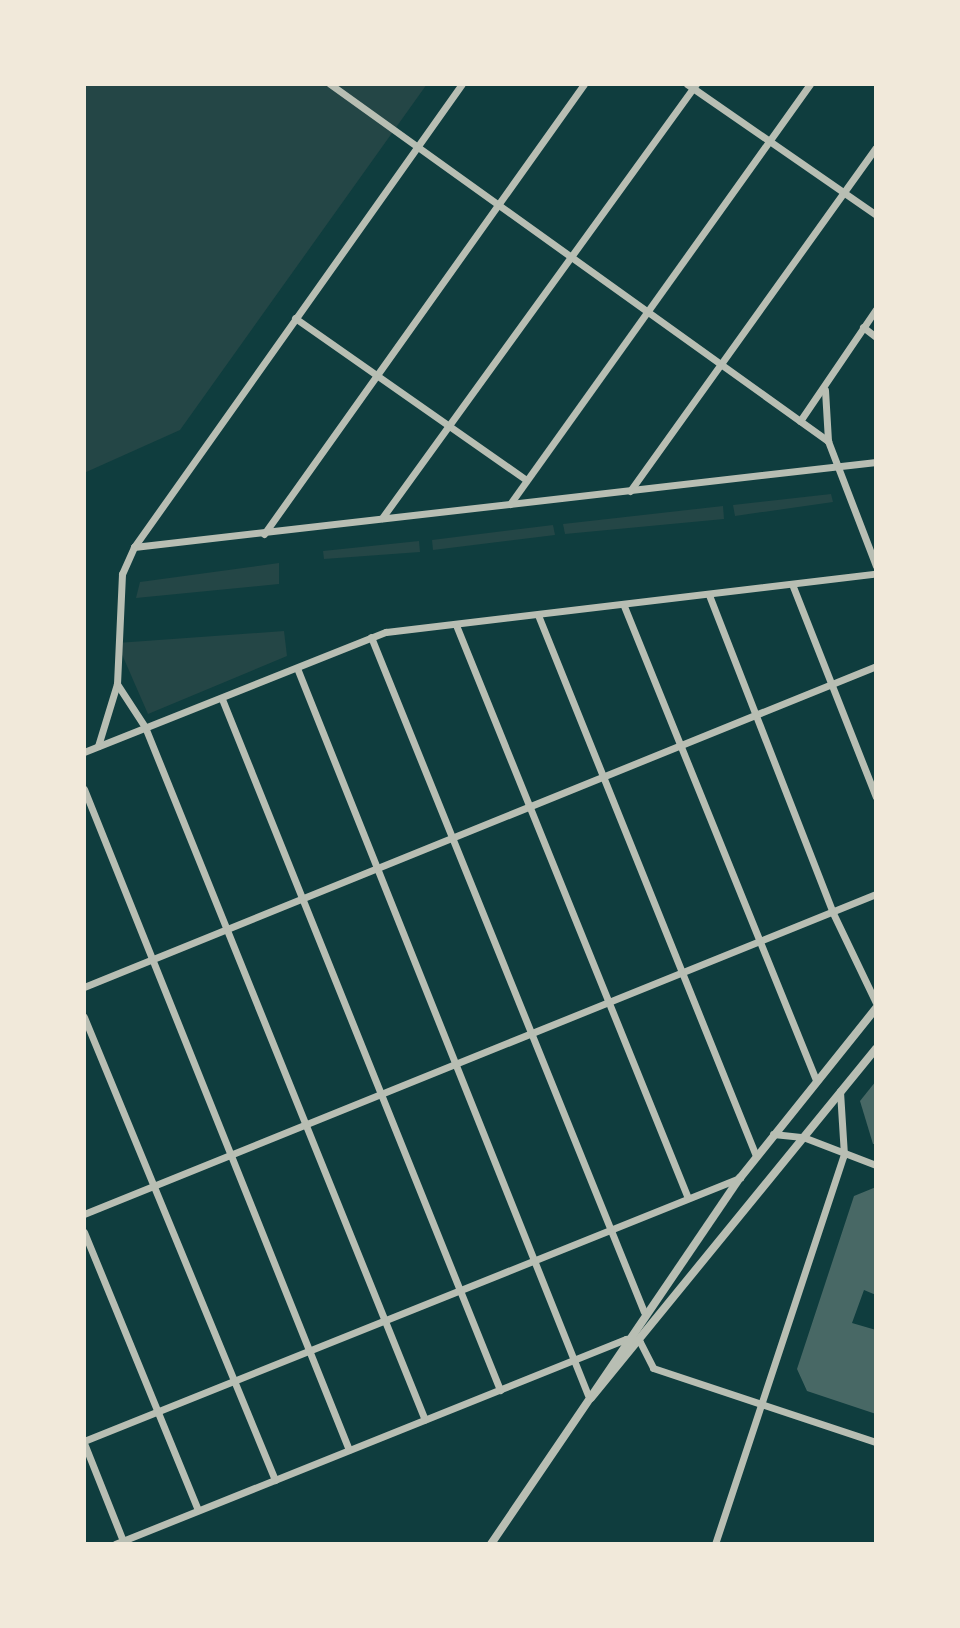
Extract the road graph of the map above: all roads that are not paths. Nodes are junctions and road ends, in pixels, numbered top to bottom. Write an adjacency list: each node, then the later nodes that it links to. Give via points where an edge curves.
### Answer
1 (330, 84): 7 (street)
2 (462, 84): 7 (street)
3 (584, 84): 10 (street)
4 (810, 84): 6 (street)
5 (692, 85): 6 (street); 12 (street)
6 (769, 142): 9 (street); 14 (street)
7 (417, 147): 10 (street); 15 (street)
8 (876, 148): 9 (street)
9 (845, 192): 11 (street); 18 (street)
10 (497, 205): 12 (street); 19 (street)
11 (876, 215)
12 (571, 257): 14 (street); 22 (street)
13 (876, 309): 16 (street)
14 (646, 311): 18 (street); 26 (street)
15 (295, 318): 19 (street); 31 (street)
16 (863, 327): 17 (street); 20 (street)
17 (876, 337)
18 (721, 364): 21 (street); 27 (street)
19 (376, 373): 22 (street); 30 (street)
20 (825, 390): 21 (street); 23 (street)
21 (800, 421): 23 (street)
22 (450, 427): 26 (street); 29 (street)
23 (828, 441): 25 (street)
24 (876, 462): 25 (street)
25 (839, 469): 27 (street); 32 (street)
26 (526, 480): 28 (street)
27 (629, 491): 28 (street)
28 (510, 504): 29 (street)
29 (382, 518): 30 (street)
30 (264, 534): 31 (street)
31 (134, 547): 42 (street, via 122,574)
32 (876, 566)
33 (876, 574): 34 (street)
34 (792, 584): 35 (street); 43 (street)
35 (709, 595): 36 (street); 45 (street)
36 (624, 606): 37 (street); 48 (street)
37 (538, 615): 38 (street); 50 (street)
38 (456, 625): 39 (street); 53 (street)
39 (371, 637): 41 (street); 54 (street)
40 (876, 666): 43 (street)
41 (297, 668): 44 (street); 55 (street)
42 (117, 684): 46 (street); 47 (street)
43 (830, 684): 45 (street); 52 (street)
44 (222, 699): 46 (street); 57 (street)
45 (756, 715): 48 (street); 58 (street)
46 (145, 727): 47 (street); 59 (street)
47 (98, 746): 49 (street)
48 (678, 746): 50 (street); 60 (street)
49 (84, 752)
50 (603, 778): 53 (street); 62 (street)
51 (84, 789): 61 (street)
52 (876, 797)
53 (529, 808): 54 (street); 64 (street)
54 (454, 837): 55 (street); 67 (street)
55 (380, 867): 57 (street); 69 (street)
56 (876, 894): 58 (street)
57 (303, 898): 59 (street); 72 (street)
58 (832, 911): 60 (street); 65 (street)
59 (226, 929): 61 (street); 73 (street)
60 (758, 943): 62 (street); 70 (street)
61 (151, 959): 63 (street); 77 (street)
62 (684, 973): 64 (street); 78 (street)
63 (84, 987)
64 (607, 1004): 67 (street); 82 (street)
65 (876, 1005): 70 (street)
66 (84, 1017): 81 (street)
67 (531, 1035): 69 (street); 84 (street)
68 (876, 1048): 71 (street)
69 (459, 1064): 72 (street); 86 (street)
70 (816, 1080): 74 (street)
71 (840, 1091): 75 (street); 76 (street)
72 (381, 1095): 73 (street); 87 (street)
73 (306, 1124): 77 (street); 89 (street)
74 (773, 1134): 75 (street); 78 (street)
75 (803, 1137): 76 (street); 91 (street)
76 (844, 1155): 79 (street); 97 (street)
77 (229, 1156): 81 (street); 92 (street)
78 (756, 1156): 80 (street)
79 (876, 1165)
80 (740, 1178): 82 (street); 88 (street)
81 (154, 1186): 83 (street); 94 (street)
82 (688, 1198): 84 (street)
83 (84, 1214)
84 (611, 1230): 86 (street); 88 (street)
85 (84, 1232): 98 (street)
86 (539, 1259): 87 (street); 93 (street)
87 (461, 1290): 89 (street); 95 (street)
88 (644, 1312): 90 (street)
89 (386, 1320): 92 (street); 99 (street)
90 (626, 1339): 91 (street); 93 (street); 96 (street)
91 (640, 1342): 97 (street, via 653,1368); 100 (street)
92 (307, 1351): 94 (street); 103 (street)
93 (574, 1360): 95 (street); 96 (street)
94 (234, 1381): 98 (street); 104 (street)
95 (500, 1390): 99 (street)
96 (588, 1395): 100 (street)
97 (761, 1404): 102 (street); 108 (street)
98 (158, 1412): 101 (street); 105 (street)
99 (425, 1420): 103 (street)
100 (572, 1421): 107 (street)
101 (84, 1442): 106 (street)
102 (876, 1442)
103 (349, 1450): 104 (street)
104 (275, 1480): 105 (street)
105 (198, 1510): 106 (street)
106 (119, 1542)
107 (491, 1544)
108 (715, 1544)

